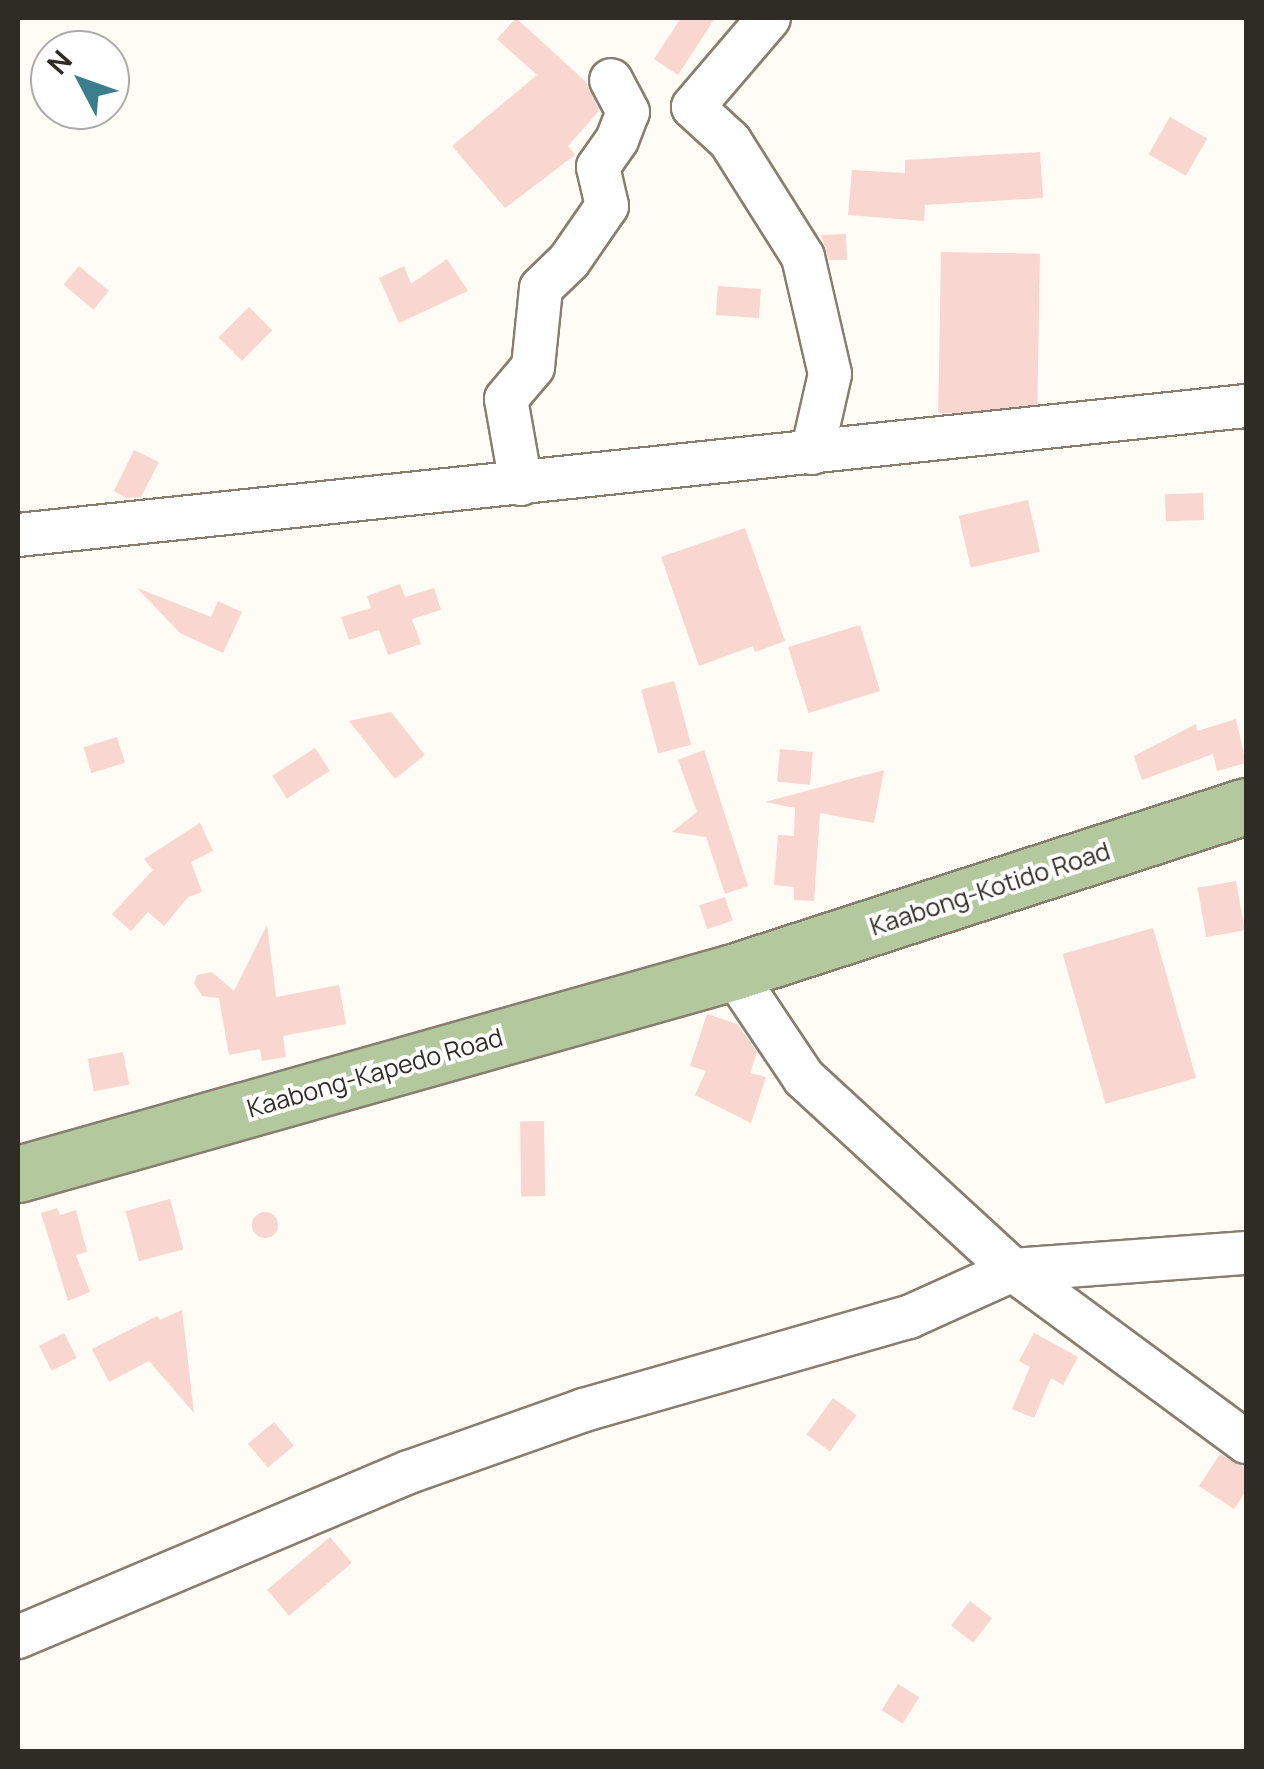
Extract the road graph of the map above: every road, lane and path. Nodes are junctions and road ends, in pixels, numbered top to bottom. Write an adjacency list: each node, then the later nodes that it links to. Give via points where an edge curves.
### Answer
1 (769, 18): 4 (street, via 694,107 730,141 804,257 830,374)
2 (611, 80): 5 (street, via 628,112 598,166 607,206 541,288 533,367 506,398)
3 (1246, 406): 4 (street)
4 (812, 452): 5 (street)
5 (521, 484): 6 (street)
6 (18, 535)
7 (1246, 806): 8 (main road, Kaabong-Kotido Road)
8 (733, 972): 9 (main road, Kaabong-Kapedo Road); 11 (street, via 804,1078)
9 (18, 1174)
10 (1246, 1253): 11 (street)
11 (1012, 1270): 12 (street); 13 (street, via 909,1317 584,1410 409,1472)
12 (1246, 1442)
13 (18, 1637)

